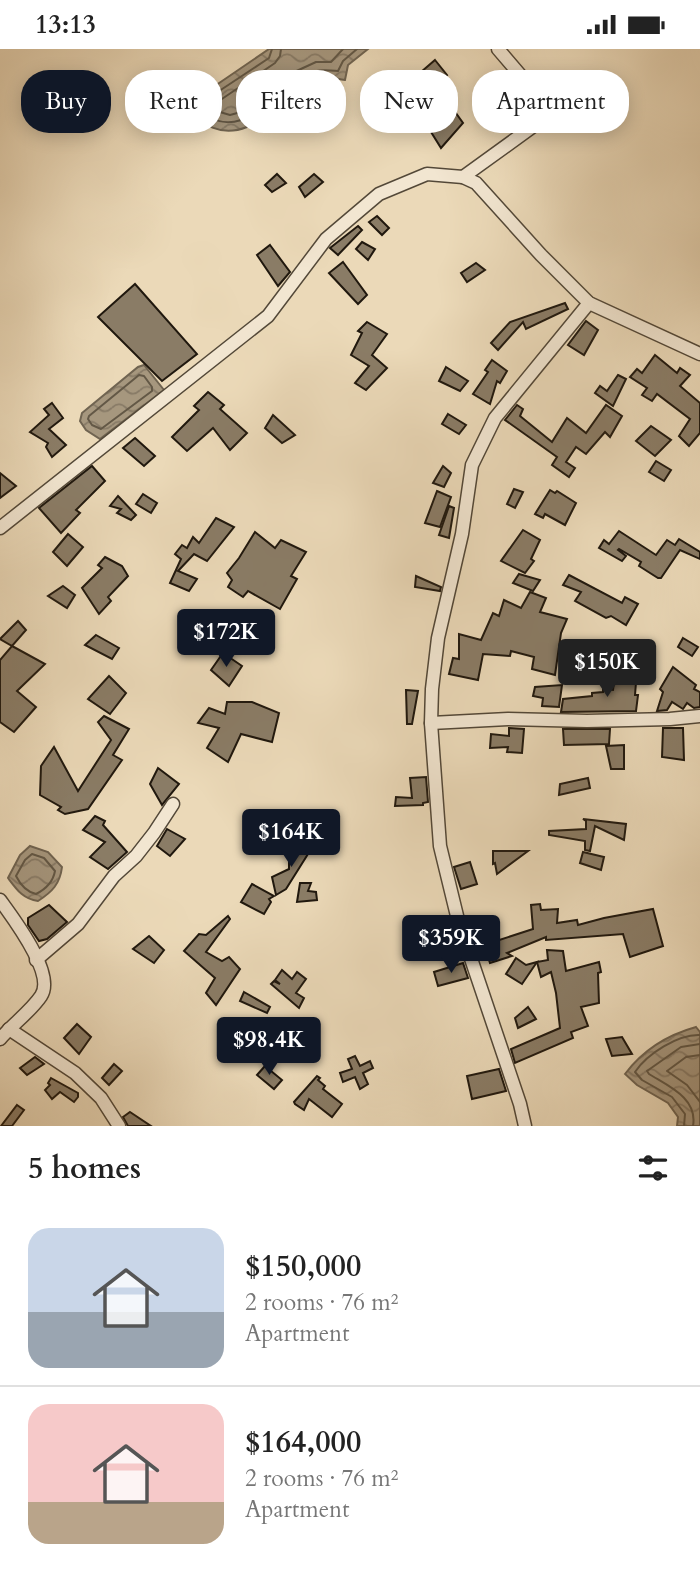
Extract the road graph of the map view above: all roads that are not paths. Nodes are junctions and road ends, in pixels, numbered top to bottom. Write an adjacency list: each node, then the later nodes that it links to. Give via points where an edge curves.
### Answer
1 (499, 49): 2 (street, via 540,97 542,110 535,125)
2 (463, 177): 3 (street, via 476,183); 5 (street, via 427,174 379,194 326,239 268,316)
3 (589, 303): 4 (street); 7 (street, via 495,418 472,465 438,638)
4 (700, 354)
5 (0, 528)
6 (700, 716): 7 (street)
7 (431, 723): 13 (street, via 439,846 458,921)
8 (173, 804): 10 (street, via 78,924)
9 (0, 900): 10 (street)
10 (36, 960): 11 (street, via 46,979 42,995)
11 (4, 1034): 12 (street, via 75,1073 101,1098)
12 (119, 1126)
13 (525, 1126)

